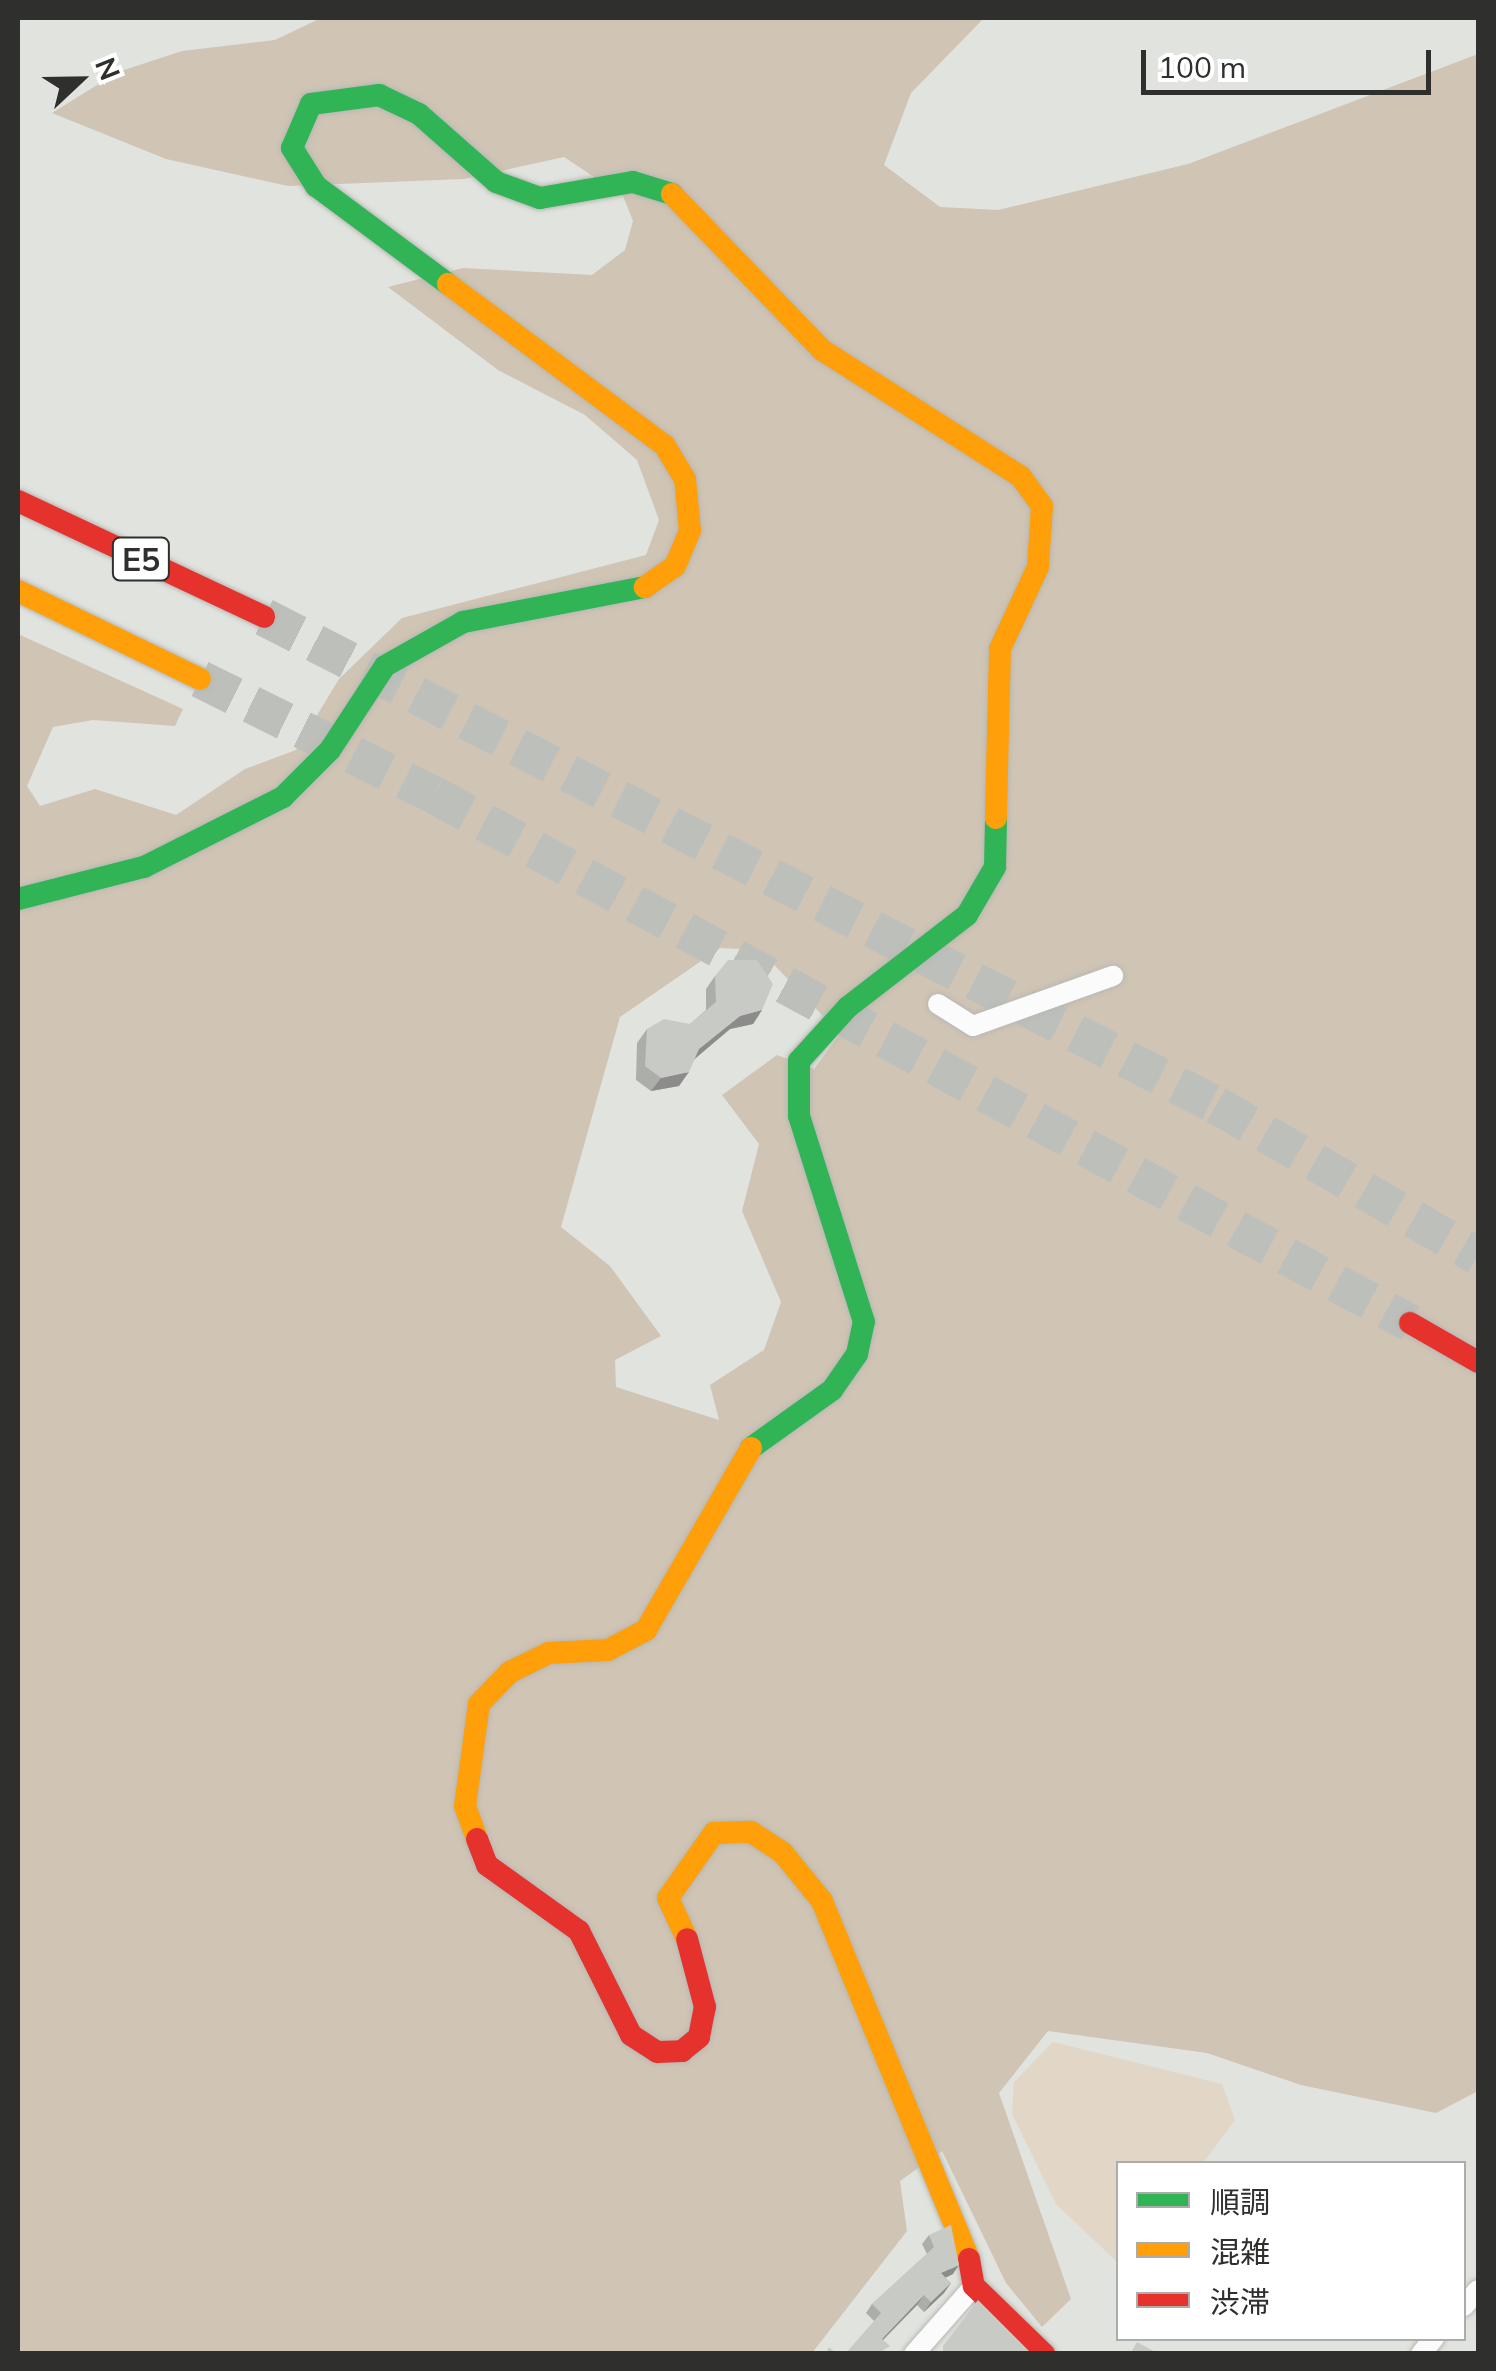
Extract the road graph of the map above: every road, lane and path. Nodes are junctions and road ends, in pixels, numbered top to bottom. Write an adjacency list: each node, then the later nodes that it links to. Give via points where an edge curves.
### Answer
1 (18, 501): 3 (main road, E5)
2 (18, 591): 4 (main road, E5)
3 (264, 617)
4 (200, 679)
5 (18, 900): 10 (main road, via 144,867 282,797 330,750 385,666 425,640 463,622 637,593 675,566 686,541 693,512 665,446 308,176 292,132 311,104 332,95 379,95 408,108 496,182 540,198 633,182 667,189 822,350 1021,477 1042,506 1038,567 1000,649 995,867 967,914 848,1007 800,1061 798,1116 864,1322 857,1354 832,1390 758,1435 646,1630 608,1650 548,1652 510,1672 479,1704 466,1778 470,1831 488,1865 579,1932 631,2035 657,2052 682,2051 698,2037 705,2007 698,1963 668,1898 677,1878 714,1834 751,1832 784,1853 822,1901 964,2233)
6 (1113, 976): 7 (street, via 973,1026)
7 (938, 1004)
8 (1410, 1323): 9 (main road)
9 (1478, 1362)
10 (974, 2286): 11 (street); 12 (main road)
11 (914, 2354)
12 (1044, 2354)

